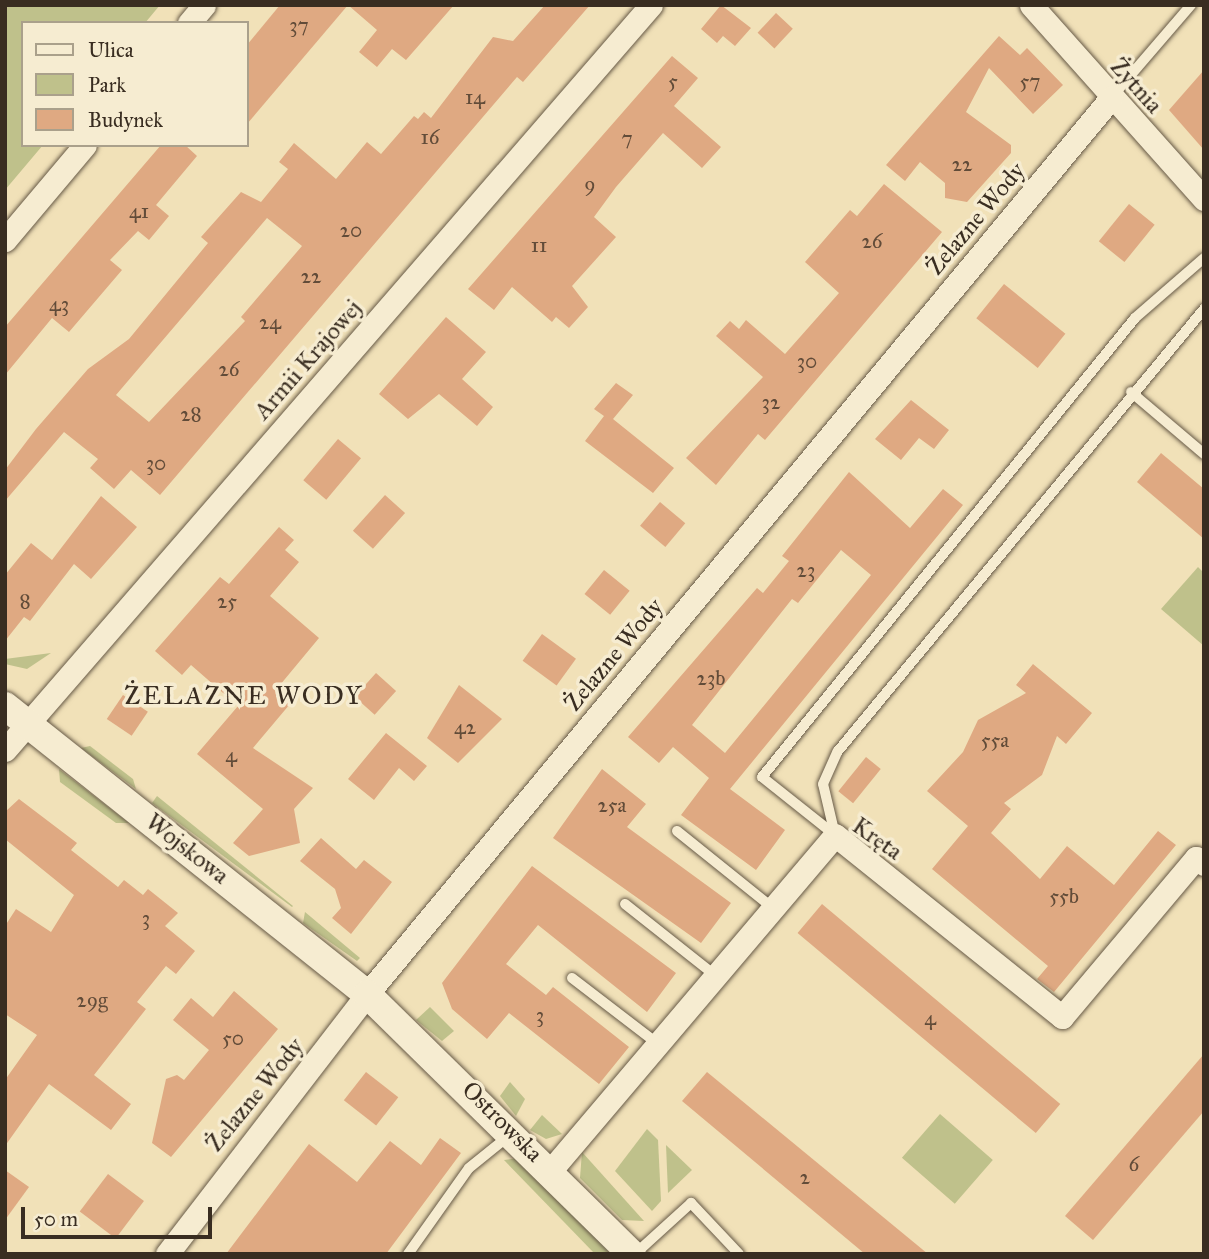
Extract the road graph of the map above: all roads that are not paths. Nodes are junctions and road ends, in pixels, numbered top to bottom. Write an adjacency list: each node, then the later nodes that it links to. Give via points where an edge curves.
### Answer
1 (204, 5): 5 (street)
2 (651, 5): 15 (street, Armii Krajowej)
3 (1031, 5): 6 (street, Żytnia)
4 (1191, 5): 6 (lane)
5 (191, 21)
6 (1111, 98): 8 (street, Żytnia); 24 (street, Żelazne Wody)
7 (83, 147): 9 (street)
8 (1204, 200)
9 (5, 240)
10 (1204, 258): 18 (lane, via 1136,318 762,777)
11 (1204, 309): 12 (lane)
12 (1131, 392): 13 (lane); 18 (lane, via 838,751 823,784)
13 (1204, 454)
14 (5, 706): 15 (street, Wojskowa)
15 (29, 724): 16 (street, Armii Krajowej); 24 (street, Wojskowa)
16 (5, 750)
17 (677, 831): 21 (lane)
18 (835, 835): 19 (street, Kręta, via 1062,1017); 21 (street, Kręta)
19 (1201, 857)
20 (625, 904): 22 (lane)
21 (774, 909): 22 (street, Kręta)
22 (717, 977): 25 (street, Kręta)
23 (572, 978): 25 (lane)
24 (368, 994): 26 (street, Ostrowska); 28 (street, Żelazne Wody)
25 (660, 1046): 27 (street, Kręta)
26 (513, 1133): 27 (street, Ostrowska); 29 (lane, via 469,1168)
27 (551, 1170): 30 (street, Ostrowska)
28 (167, 1254)
29 (408, 1254)
30 (633, 1254): 31 (lane, via 691,1203)
31 (740, 1254)

